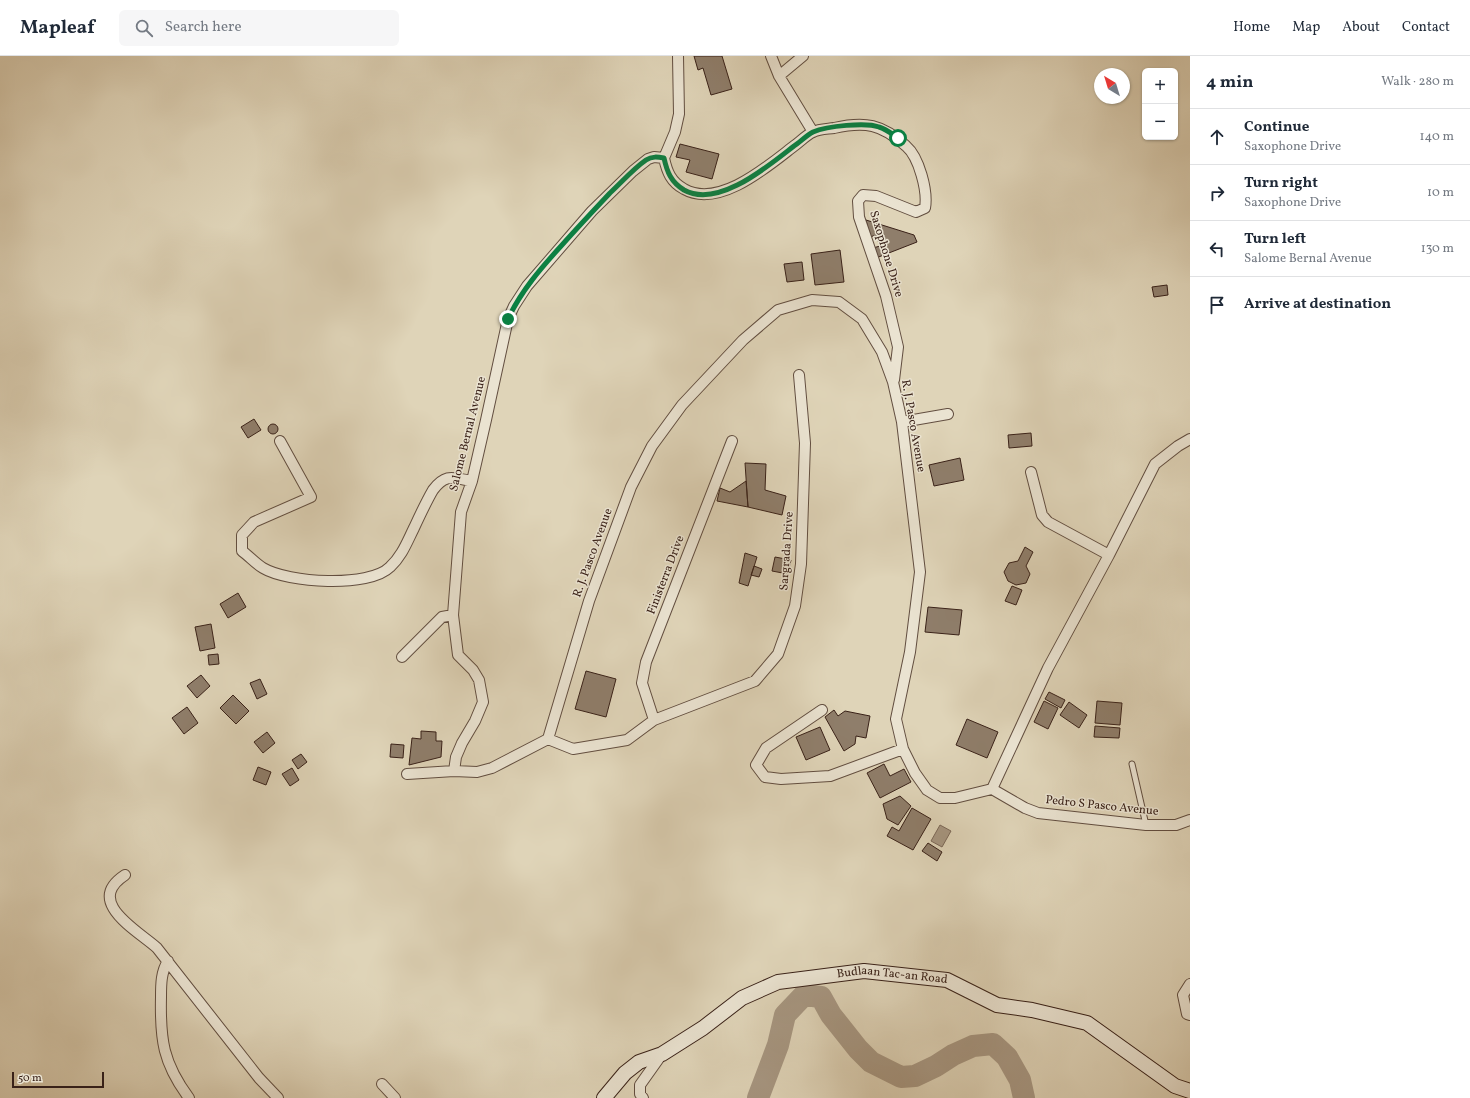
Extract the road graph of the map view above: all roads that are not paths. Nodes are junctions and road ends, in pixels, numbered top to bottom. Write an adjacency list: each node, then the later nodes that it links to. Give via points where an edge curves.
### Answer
1 (678, 56): 6 (street, via 679,114 675,132)
2 (771, 56): 4 (street)
3 (803, 56): 4 (street)
4 (779, 76): 5 (street)
5 (813, 132): 6 (street, Saxophone Drive, via 757,174 728,189 706,194 690,193 681,188 666,170); 8 (street, Saxophone Drive, via 864,124 879,127 898,138 910,149 920,171 926,202 925,208 921,210 916,212 876,196 863,195 858,201 860,217 886,296 898,347)
6 (664, 158): 15 (street, Salome Bernal Avenue, via 648,159 592,211 527,286 514,306 504,333)
7 (799, 375): 20 (street, Sargrada Drive, via 806,443 801,564 795,606 778,654 755,681)
8 (893, 382): 10 (street, R. J. Pasco Avenue); 21 (street, R. J. Pasco Avenue, via 882,352 862,319 839,302 812,300 778,310 743,340 682,405 652,446 631,487 589,601)
9 (948, 414): 10 (street)
10 (902, 422): 22 (street, R. J. Pasco Avenue, via 920,572 910,652 896,719)
11 (1190, 439): 16 (street, via 1155,464)
12 (280, 441): 15 (street, via 311,497 254,522 242,535 242,550 264,569 286,576 322,581 352,581 376,576 390,568 400,556 438,483 448,477)
13 (732, 441): 20 (street, Finisterra Drive, via 646,662 642,683)
14 (1031, 472): 16 (street, via 1042,515 1048,522)
15 (472, 481): 17 (street, Salome Bernal Avenue, via 461,512)
16 (1109, 555): 26 (street, via 1048,668)
17 (453, 615): 18 (street, via 442,617); 24 (street, Salome Bernal Avenue, via 458,655 479,680 483,702 456,757)
18 (402, 657)
19 (822, 710): 22 (street, via 766,748 756,765 765,777 780,779 830,776)
20 (654, 720): 21 (street, Sargrada Drive, via 627,740 573,749)
21 (548, 739): 24 (street, via 492,768 477,772)
22 (903, 749): 26 (street, R. J. Pasco Avenue, via 927,790 940,798 955,798)
23 (1132, 764): 28 (lane)
24 (454, 771): 25 (street)
25 (407, 774)
26 (992, 789): 28 (street, Pedro S Pasco Avenue, via 1038,813)
27 (1190, 820): 28 (street, Pedro S Pasco Avenue, via 1176,825)
28 (1146, 825)
29 (125, 875): 30 (street, via 117,880 112,888 110,901 117,914 153,944)
30 (168, 961): 36 (street, via 162,974 161,1034 169,1066); 37 (street, via 259,1078)
31 (1190, 984): 32 (street, via 1183,995 1187,1014)
32 (1190, 1015)
33 (662, 1054): 35 (street, Budlaan Tac-an Road, via 703,1028 742,998 778,982 864,971 947,980 997,1005 1087,1023 1175,1086); 39 (street, Budlaan Tac-an Road, via 639,1062 625,1073); 40 (street, via 640,1085 640,1094)
34 (382, 1084): 38 (street)
35 (1190, 1092)
36 (189, 1098)
37 (278, 1098)
38 (396, 1098)
39 (604, 1098)
40 (643, 1098)

